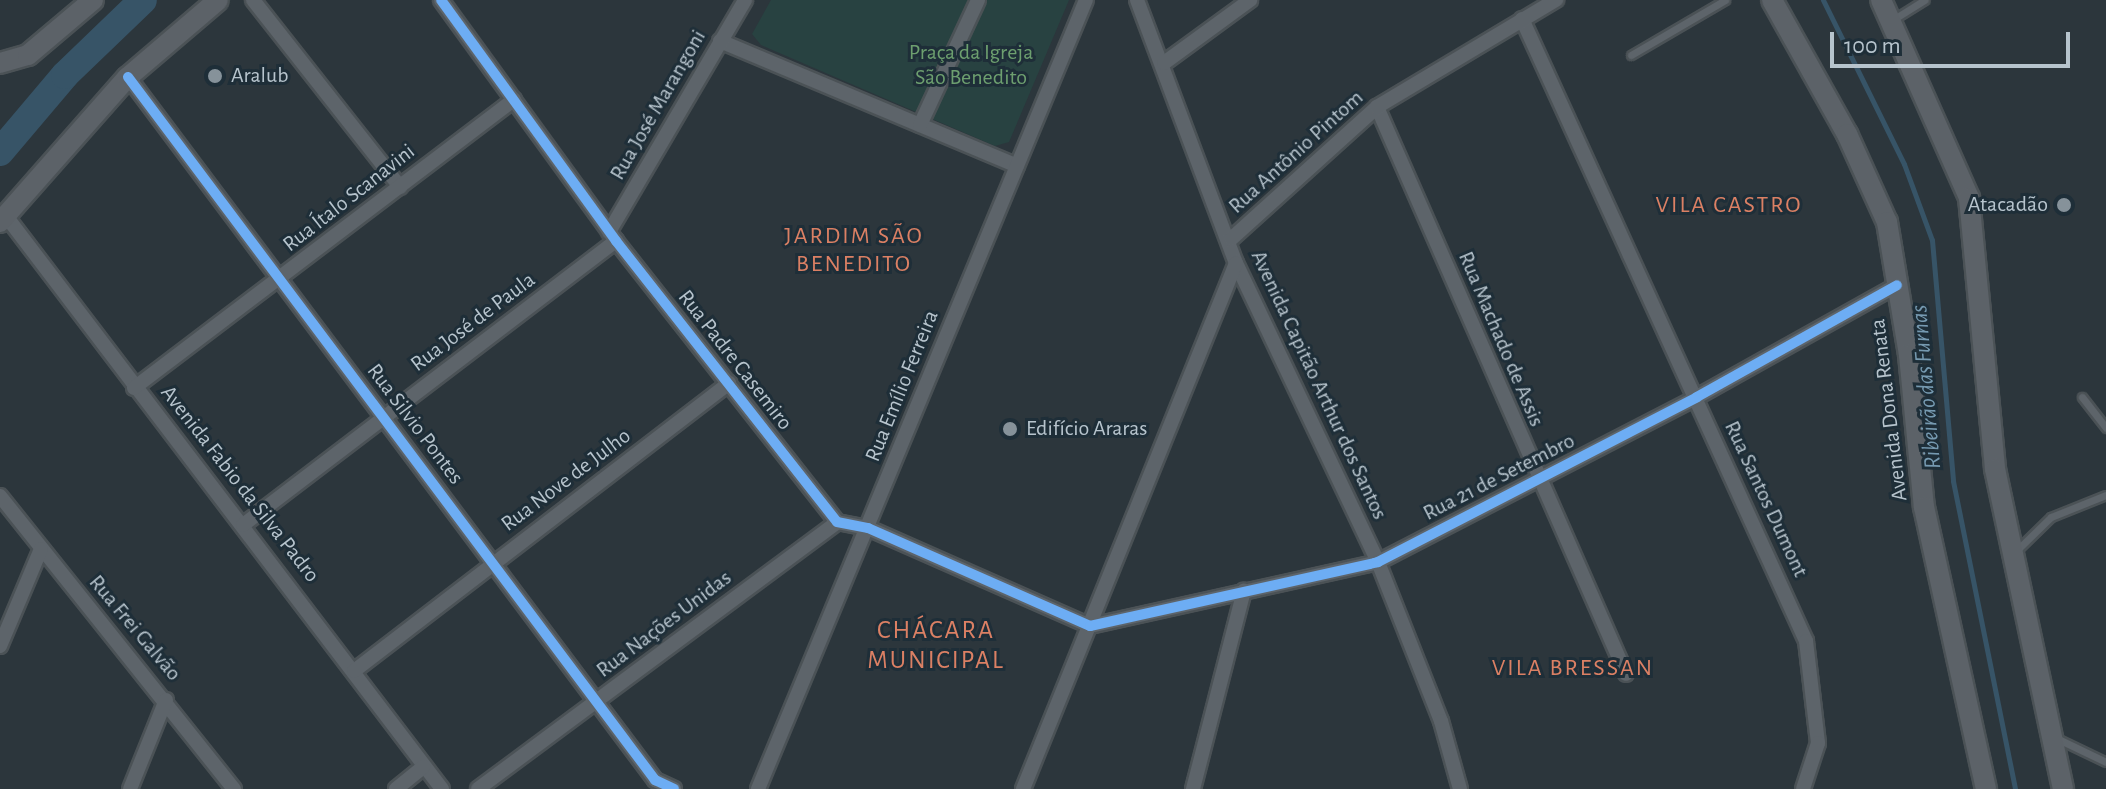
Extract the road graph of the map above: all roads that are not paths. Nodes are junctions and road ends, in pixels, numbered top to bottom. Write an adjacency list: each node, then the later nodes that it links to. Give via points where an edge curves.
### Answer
1 (93, 0): 19 (main road, via 28,55)
2 (218, 0): 21 (main road)
3 (253, 0): 26 (street)
4 (441, 0): 22 (street, Rua Padre Casemiro)
5 (745, 0): 17 (street, Rua José Marangoni)
6 (978, 0): 24 (street)
7 (1086, 0): 25 (street, Rua Emílio Ferreira)
8 (1137, 0): 20 (street, Avenida Capitão Arthur dos Santos)
9 (1250, 0): 20 (street)
10 (1556, 0): 15 (street, Rua Antônio Pintom)
11 (1725, 0): 18 (lane)
12 (1772, 0): 32 (main road, Avenida Dona Renata, via 1847,134 1887,222)
13 (1881, 0): 16 (main road)
14 (1924, 0): 16 (lane)
15 (1522, 19): 23 (street, Rua Antônio Pintom); 35 (street, Rua Santos Dumont)
16 (1892, 21): 46 (main road, via 1969,198 1995,469)
17 (720, 41): 24 (street); 28 (street, Rua José Marangoni)
18 (1631, 55)
19 (0, 63)
20 (1164, 63): 29 (street, Avenida Capitão Arthur dos Santos)
21 (128, 77): 27 (main road); 31 (street, Rua Silvio Pontes)
22 (514, 100): 26 (street, Rua Ítalo Scanavini); 28 (street, Rua Padre Casemiro)
23 (1377, 107): 29 (street, Rua Antônio Pintom); 39 (street, Rua Machado de Assis)
24 (920, 125): 25 (street)
25 (1017, 166): 44 (street, Rua Emílio Ferreira)
26 (400, 187): 31 (street, Rua Ítalo Scanavini)
27 (2, 216): 34 (street, Avenida Fabio da Silva Padro)
28 (612, 237): 33 (street, Rua Padre Casemiro); 37 (street, Rua José de Paula)
29 (1231, 239): 30 (street, Avenida Capitão Arthur dos Santos)
30 (1236, 263): 48 (street, Avenida Capitão Arthur dos Santos); 50 (street)
31 (279, 280): 34 (street, Rua Ítalo Scanavini); 37 (street, Rua Silvio Pontes)
32 (1897, 285): 35 (street, Rua 21 de Setembro); 70 (main road, Avenida Dona Renata, via 1924,507)
33 (729, 383): 42 (street, Rua Padre Casemiro); 47 (street, Rua Nove de Julho)
34 (134, 388): 43 (street, Avenida Fabio da Silva Padro)
35 (1697, 397): 39 (street, Rua 21 de Setembro); 69 (street, Rua Santos Dumont, via 1806,641 1818,743)
36 (2082, 397): 38 (lane)
37 (385, 416): 43 (street, Rua José de Paula); 47 (street, Rua Silvio Pontes)
38 (2106, 428)
39 (1537, 480): 48 (street, Rua 21 de Setembro); 53 (street, Rua Machado de Assis)
40 (2106, 495): 46 (lane, via 2051,517)
41 (0, 496): 45 (street, Rua Frei Galvão)
42 (837, 522): 44 (street); 55 (street, Rua Nações Unidas)
43 (243, 525): 52 (street, Avenida Fabio da Silva Padro)
44 (868, 528): 50 (street); 65 (street, Rua Emílio Ferreira)
45 (41, 549): 51 (street); 54 (street, Rua Frei Galvão)
46 (2012, 555): 56 (main road)
47 (494, 562): 52 (street, Rua Nove de Julho); 55 (street, Rua Silvio Pontes)
48 (1378, 562): 49 (street, Rua 21 de Setembro); 68 (street, Avenida Capitão Arthur dos Santos, via 1441,721)
49 (1244, 590): 50 (street, Rua 21 de Setembro); 67 (street)
50 (1090, 626): 66 (street)
51 (0, 646)
52 (354, 671): 58 (street, Avenida Fabio da Silva Padro)
53 (1626, 674)
54 (166, 700): 59 (street); 60 (street, Rua Frei Galvão)
55 (597, 701): 63 (street, Rua Nações Unidas); 64 (street, Rua Silvio Pontes, via 655,780)
56 (2050, 736): 57 (lane); 71 (main road)
57 (2106, 762)
58 (423, 767): 61 (street); 62 (street, Avenida Fabio da Silva Padro)
59 (130, 789)
60 (234, 789)
61 (396, 789)
62 (442, 789)
63 (478, 789)
64 (674, 789)
65 (758, 789)
66 (1023, 789)
67 (1193, 789)
68 (1460, 789)
69 (1803, 789)
70 (1986, 789)
71 (2063, 789)

